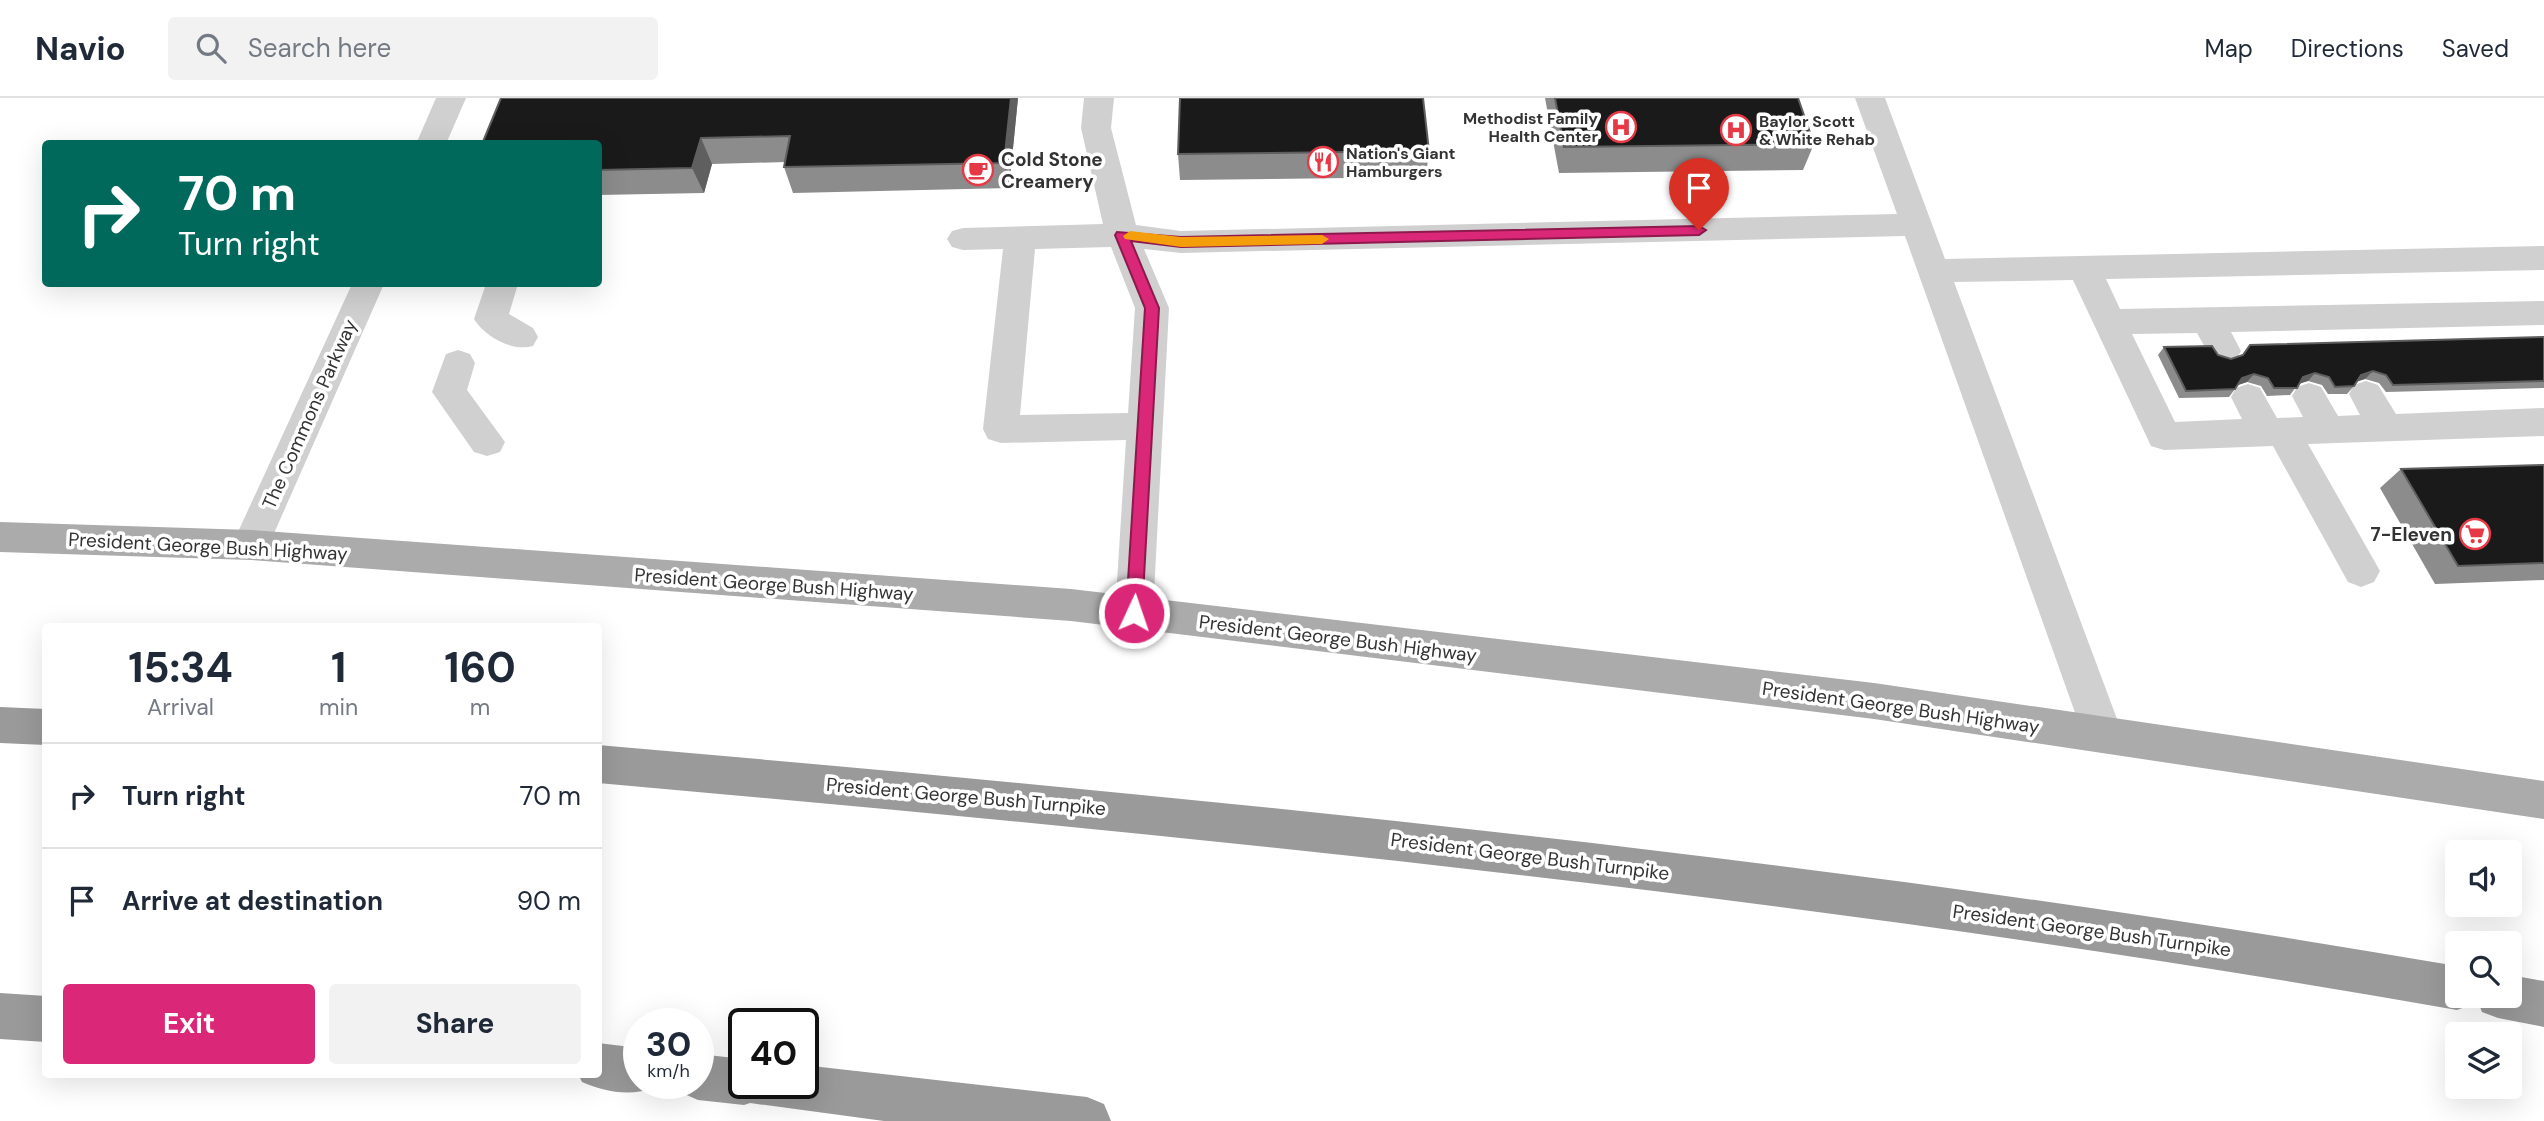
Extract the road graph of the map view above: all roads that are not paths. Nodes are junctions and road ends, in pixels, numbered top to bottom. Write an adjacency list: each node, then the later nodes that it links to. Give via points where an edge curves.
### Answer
1 (451, 98): 4 (street)
2 (1099, 98): 6 (street, via 1096,128)
3 (1870, 98): 5 (street)
4 (432, 140)
5 (1917, 225): 6 (street, via 1181,242); 11 (street)
6 (1122, 235): 7 (street); 38 (street, via 1152,308)
7 (1020, 237): 8 (street); 38 (street, via 1001,429)
8 (962, 239)
9 (2544, 258): 10 (street)
10 (2084, 268): 11 (street); 21 (street)
11 (1934, 271): 49 (street)
12 (367, 287): 44 (street, The Commons Parkway)
13 (501, 287): 22 (street, via 491,319)
14 (2487, 315): 15 (street); 16 (street); 23 (street)
15 (2431, 316): 17 (street); 24 (street)
16 (2542, 316)
17 (2376, 317): 19 (street); 25 (street)
18 (2264, 318): 19 (street); 20 (street); 27 (street)
19 (2321, 318): 26 (street)
20 (2207, 319): 21 (street); 28 (street)
21 (2108, 322): 41 (street, via 2165,436)
22 (521, 337)
23 (2506, 343)
24 (2449, 344)
25 (2394, 346)
26 (2339, 348)
27 (2282, 349)
28 (2224, 351)
29 (458, 363): 42 (street, via 449,392)
30 (2480, 391): 36 (street)
31 (2423, 393): 37 (street)
32 (2366, 394): 39 (street)
33 (2309, 396): 40 (street)
34 (2248, 397): 41 (street)
35 (2542, 403): 36 (street)
36 (2500, 423): 37 (street)
37 (2443, 425): 39 (street)
38 (1145, 426): 46 (street)
39 (2386, 428): 40 (street)
40 (2328, 430): 41 (street)
41 (2275, 432): 45 (street)
42 (487, 442)
43 (0, 537): 44 (main road, President George Bush Highway)
44 (251, 545): 46 (main road, President George Bush Highway)
45 (2361, 571)
46 (1134, 613): 49 (main road, President George Bush Highway, via 1874,701)
47 (0, 725): 48 (highway)
48 (42, 727)
49 (2104, 735): 51 (main road, President George Bush Highway)
50 (602, 764): 52 (highway, President George Bush Turnpike, via 1082,806 1451,845 2210,944)
51 (2544, 800)
52 (2445, 986)
53 (2522, 1000): 54 (highway)
54 (2544, 1004)
55 (0, 1016): 56 (highway)
56 (42, 1019)
57 (602, 1066): 58 (highway)
58 (623, 1069)
59 (819, 1090): 60 (highway)
60 (1087, 1121)

